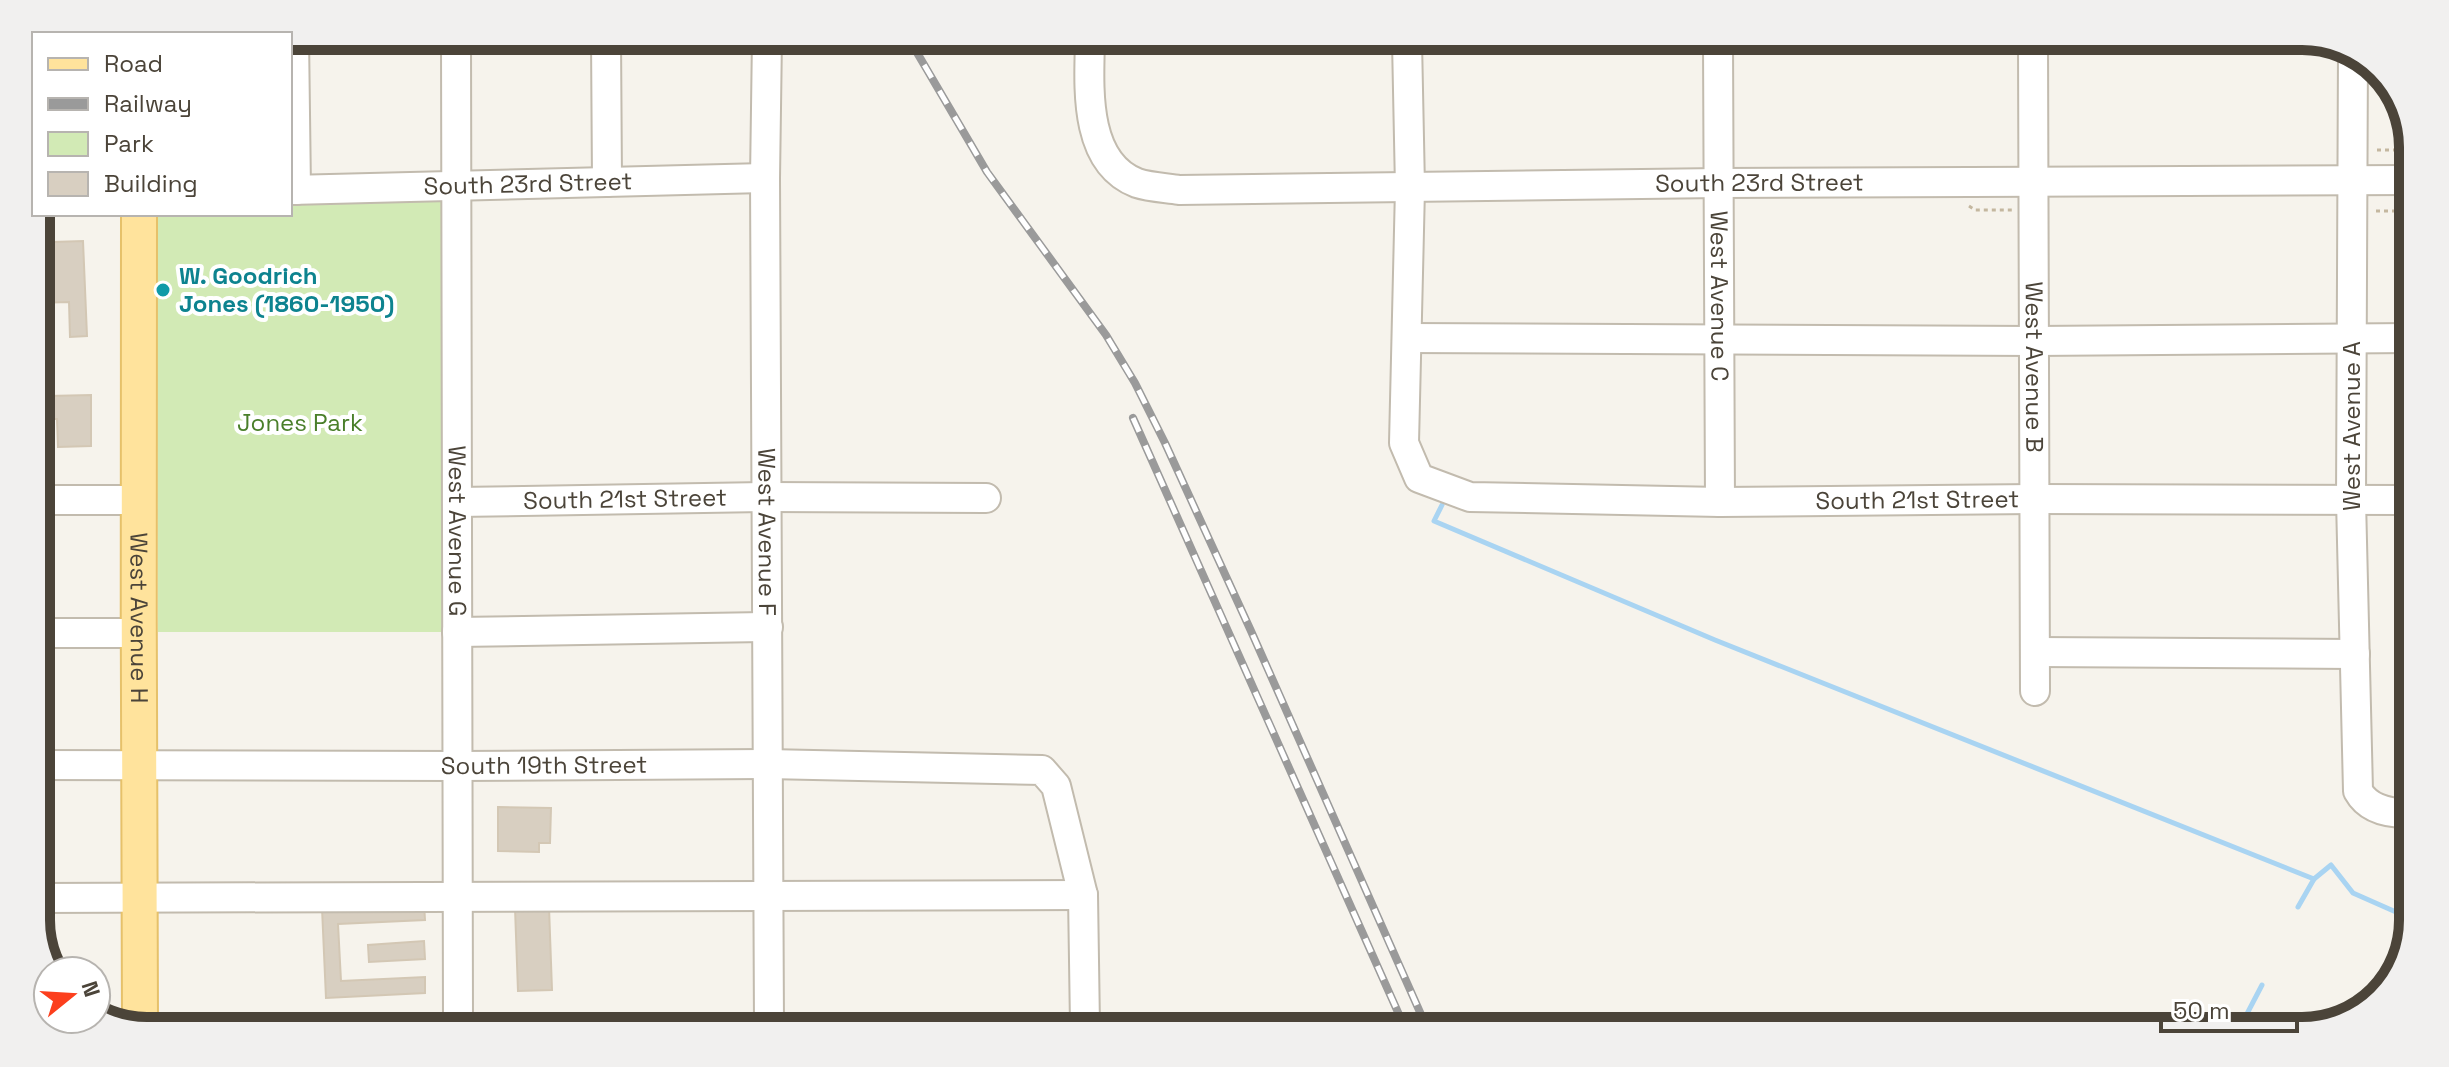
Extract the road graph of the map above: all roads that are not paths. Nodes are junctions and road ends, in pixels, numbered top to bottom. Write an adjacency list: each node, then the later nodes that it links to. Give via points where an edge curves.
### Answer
1 (294, 50): 18 (street)
2 (456, 50): 16 (street, West Avenue G)
3 (606, 50): 13 (street)
4 (767, 50): 10 (street, West Avenue F)
5 (1090, 50): 17 (street, South 23rd Street, via 1093,129 1112,166 1136,183 1179,190)
6 (1407, 50): 17 (street)
7 (1718, 50): 14 (street, West Avenue C)
8 (2033, 50): 15 (street, West Avenue B)
9 (2353, 64): 11 (street, West Avenue A)
10 (765, 178): 13 (street, South 23rd Street); 25 (street, West Avenue F)
11 (2354, 180): 12 (street, South 23rd Street); 15 (street, South 23rd Street); 21 (street, West Avenue A)
12 (2399, 180)
13 (607, 182): 16 (street, South 23rd Street)
14 (1720, 183): 15 (street, South 23rd Street); 17 (street, South 23rd Street); 23 (street, West Avenue C)
15 (2034, 184): 24 (street, West Avenue B)
16 (456, 186): 18 (street, South 23rd Street); 32 (street, West Avenue G)
17 (1410, 188): 20 (street)
18 (293, 190)
19 (139, 216): 29 (main road, West Avenue H)
20 (1407, 338): 23 (street); 33 (street, South 21st Street, via 1404,443 1419,478 1426,482 1470,497)
21 (2353, 338): 22 (street); 24 (street); 30 (street, West Avenue A)
22 (2399, 338)
23 (1720, 340): 24 (street); 33 (street, West Avenue C)
24 (2035, 341): 27 (street, West Avenue B)
25 (767, 497): 26 (street, South 21st Street); 32 (street, South 21st Street); 34 (street, West Avenue F)
26 (986, 498)
27 (2037, 499): 30 (street, South 21st Street); 33 (street, South 21st Street); 38 (street, West Avenue B)
28 (50, 500): 29 (street)
29 (137, 500): 37 (main road, West Avenue H)
30 (2351, 500): 31 (street, South 21st Street); 39 (street, West Avenue A)
31 (2399, 500)
32 (457, 502): 35 (street, West Avenue G)
33 (1720, 502)
34 (768, 627): 35 (street); 41 (street, West Avenue F)
35 (457, 632): 44 (street, West Avenue G)
36 (50, 633): 37 (street)
37 (140, 633): 43 (main road, West Avenue H)
38 (2036, 652): 39 (street); 40 (street, West Avenue B)
39 (2355, 654): 45 (street, West Avenue A, via 2358,791 2363,801)
40 (2035, 691)
41 (768, 764): 44 (street, South 19th Street); 46 (street, South 19th Street, via 1042,770 1056,786); 47 (street, West Avenue F)
42 (50, 765): 43 (street, South 19th Street)
43 (140, 765): 44 (street, South 19th Street); 50 (main road, West Avenue H)
44 (457, 766): 48 (street, West Avenue G)
45 (2399, 813)
46 (1083, 895): 47 (street); 54 (street)
47 (769, 896): 48 (street); 53 (street, West Avenue F)
48 (457, 897): 50 (street); 52 (street, West Avenue G)
49 (50, 898): 50 (street)
50 (140, 898): 51 (main road, West Avenue H)
51 (140, 1016)
52 (458, 1017)
53 (769, 1017)
54 (1085, 1017)

